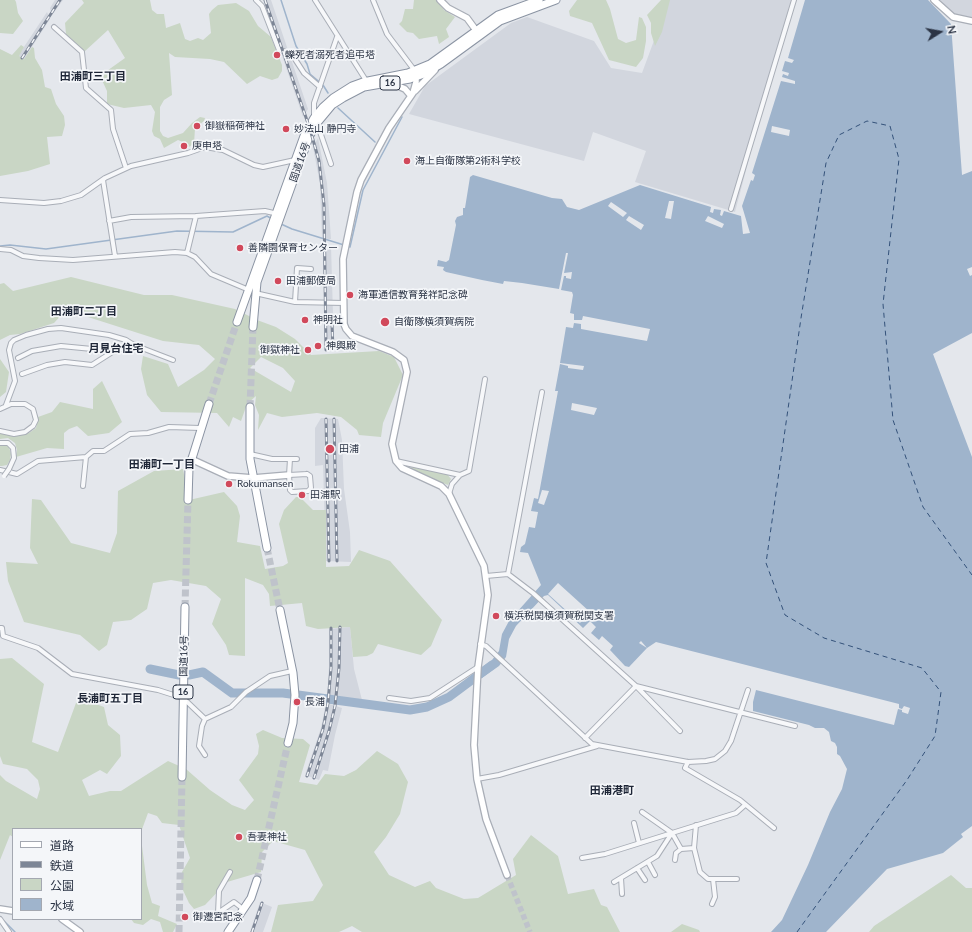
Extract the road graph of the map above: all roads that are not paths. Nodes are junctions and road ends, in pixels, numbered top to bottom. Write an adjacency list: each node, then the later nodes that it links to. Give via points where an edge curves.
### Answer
1 (256, 0): 18 (street, via 262,6 279,50 291,53 304,73)
2 (315, 0): 13 (street)
3 (373, 0): 15 (street, via 387,34)
4 (440, 0): 12 (street, via 448,8 467,18)
5 (539, 0): 9 (highway, 国道16号 / 16)
6 (556, 0): 9 (highway, 国道16号 / 16)
7 (794, 0): 26 (street)
8 (934, 0): 10 (street, via 953,17)
9 (532, 4): 12 (highway, 国道16号 / 16, via 498,15)
10 (972, 21)
11 (54, 27): 23 (street, via 82,52 86,88 111,110 113,129)
12 (478, 33): 14 (highway, 国道16号 / 16); 15 (highway, 国道16号 / 16)
13 (337, 37): 17 (street); 18 (street)
14 (441, 64): 15 (highway, 国道16号 / 16); 19 (street)
15 (416, 74): 16 (highway, 国道16号 / 16); 17 (highway, 国道16号 / 16); 19 (street)
16 (391, 83): 17 (highway, 国道16号 / 16); 19 (street)
17 (367, 84): 20 (highway, 国道16号 / 16, via 342,92 333,98)
18 (320, 87): 20 (street, via 314,103)
19 (412, 94): 36 (street, via 389,128 357,192 344,258)
20 (315, 121): 21 (highway, 国道16号 / 16, via 304,136); 22 (street); 28 (highway, 国道16号 / 16)
21 (295, 160): 23 (street, via 263,167 223,150 205,146 188,153); 28 (highway, 国道16号 / 16)
22 (331, 164)
23 (126, 168): 24 (street)
24 (103, 180): 25 (street, via 81,195 61,201 44,203); 29 (street)
25 (0, 200)
26 (732, 209)
27 (196, 216): 28 (street, via 265,211); 29 (street, via 131,216); 31 (street)
28 (277, 218): 34 (highway, 国道16号 / 16)
29 (109, 221): 32 (street)
30 (0, 249): 32 (street, via 39,258 73,260)
31 (187, 254): 32 (street, via 175,252); 34 (street, via 195,257 211,274)
32 (115, 256)
33 (311, 269): 35 (street, via 297,268)
34 (252, 292): 35 (street); 37 (highway, 国道16号 / 16); 38 (highway, 国道16号 / 16)
35 (295, 302): 36 (street)
36 (344, 303): 58 (street, via 344,324 348,333 393,352 404,360 406,365 407,372 392,444)
37 (237, 322)
38 (253, 327)
39 (134, 346): 40 (street); 42 (street); 47 (street, via 126,340 109,335 61,328 48,329 14,340 10,350 16,381)
40 (114, 351): 41 (street, via 61,346 32,351); 43 (street, via 92,365 65,362)
41 (18, 358)
42 (173, 360)
43 (22, 374)
44 (485, 379): 61 (street, via 469,471)
45 (542, 392): 68 (street)
46 (209, 404): 50 (highway)
47 (6, 405): 49 (street); 51 (street, via 20,403 30,406 36,420 32,428 25,432)
48 (250, 407): 53 (highway)
49 (0, 409)
50 (200, 428): 54 (street, via 169,427 148,433 130,434 104,451 93,451); 55 (highway)
51 (0, 432)
52 (0, 443): 62 (street, bridge, via 8,443 13,448 14,458)
53 (250, 454): 56 (street, via 263,458); 63 (highway)
54 (86, 458): 59 (street, via 38,461 17,474); 64 (street)
55 (191, 459): 63 (street, via 228,476); 66 (highway)
56 (290, 459): 57 (street); 60 (street)
57 (297, 459)
58 (396, 461): 61 (street); 65 (street, via 402,468 440,486)
59 (0, 470)
60 (289, 475): 60 (street, via 307,474 310,476 311,488 308,491 292,492); 63 (street)
61 (460, 475): 65 (street, via 452,484)
62 (2, 477)
63 (253, 478): 67 (highway)
64 (82, 486)
65 (449, 494): 69 (street, via 484,566)
66 (188, 500)
67 (267, 548)
68 (508, 574): 69 (street); 76 (street, via 533,593)
69 (486, 576): 73 (street, via 488,595)
70 (185, 607): 78 (highway, 国道16号 / 16)
71 (280, 610): 75 (highway)
72 (0, 628): 78 (street, via 3,636 38,648 72,674 158,690)
73 (480, 644): 74 (street); 84 (street, via 486,646)
74 (478, 668): 79 (street, via 430,698 411,701); 90 (street, via 474,745)
75 (292, 671): 81 (street, via 270,676 246,692 231,707); 85 (highway, via 295,695 293,723)
76 (636, 686): 80 (street); 83 (street); 84 (street)
77 (748, 690): 80 (street)
78 (183, 698): 81 (street); 89 (highway, 国道16号 / 16)
79 (389, 698)
80 (740, 711): 82 (street); 88 (street, via 731,741 725,751 706,761)
81 (205, 719): 87 (street, via 199,746)
82 (795, 726)
83 (680, 731)
84 (585, 738): 86 (street)
85 (288, 743)
86 (597, 746): 88 (street); 90 (street)
87 (205, 755)
88 (688, 762): 91 (street, via 685,768)
89 (182, 777)
90 (477, 779): 105 (street, via 487,825)
91 (745, 805): 94 (street, via 736,813); 95 (street)
92 (642, 812): 96 (street)
93 (634, 823): 97 (street)
94 (696, 825): 96 (street); 98 (street)
95 (774, 828)
96 (672, 833): 97 (street); 99 (street); 102 (street, via 657,856)
97 (639, 843): 100 (street)
98 (694, 848): 99 (street); 108 (street, via 700,872 708,879)
99 (681, 849): 101 (street, via 676,853)
100 (582, 858)
101 (675, 860)
102 (648, 862): 103 (street); 106 (street)
103 (637, 868): 107 (street); 111 (street)
104 (230, 872): 117 (street, via 219,891 218,913 234,902)
105 (507, 875)
106 (656, 875)
107 (620, 878): 112 (street); 113 (street)
108 (713, 879): 109 (street); 114 (street, via 715,897)
109 (737, 879)
110 (257, 880): 117 (highway, via 252,898)
111 (645, 880)
112 (614, 882)
113 (622, 894)
114 (712, 904)
115 (0, 909): 116 (street)
116 (12, 910)
117 (244, 910): 123 (highway)
118 (0, 919): 121 (street)
119 (63, 920): 120 (street)
120 (74, 930): 122 (street)
121 (9, 932)
122 (80, 932)
123 (228, 932)

